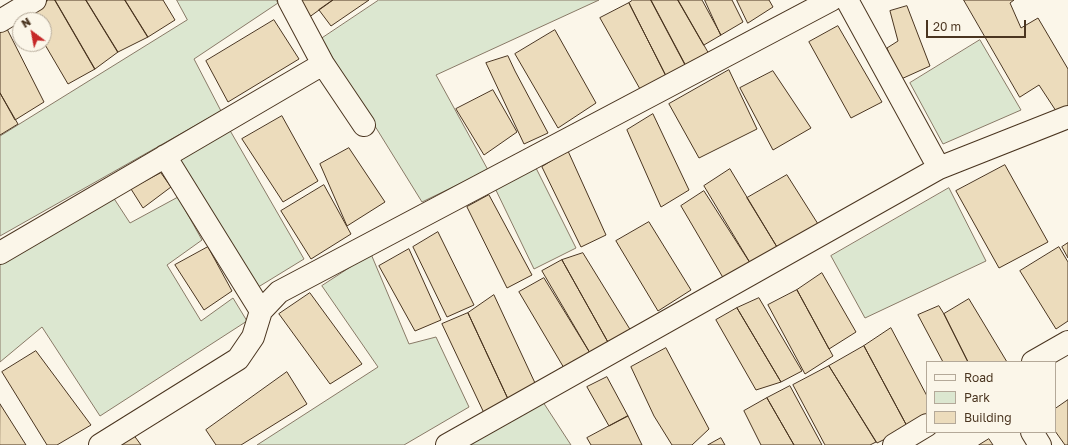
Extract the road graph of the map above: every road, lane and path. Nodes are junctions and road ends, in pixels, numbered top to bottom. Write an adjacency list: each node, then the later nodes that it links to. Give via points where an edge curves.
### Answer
1 (35, 0): 5 (street)
2 (290, 0): 6 (street)
3 (831, 0): 12 (street, via 279,292)
4 (848, 0): 10 (street)
5 (0, 21)
6 (323, 64): 8 (street); 9 (street)
7 (1068, 117): 10 (street)
8 (364, 125)
9 (165, 156): 11 (street); 12 (street)
10 (939, 168): 18 (street)
11 (0, 253)
12 (261, 312): 17 (street, via 253,337 238,359)
13 (1068, 342): 14 (street)
14 (1035, 361)
15 (926, 426): 19 (street)
16 (1033, 433): 20 (street)
17 (100, 445)
18 (447, 445)
19 (894, 445)
20 (1040, 445)

